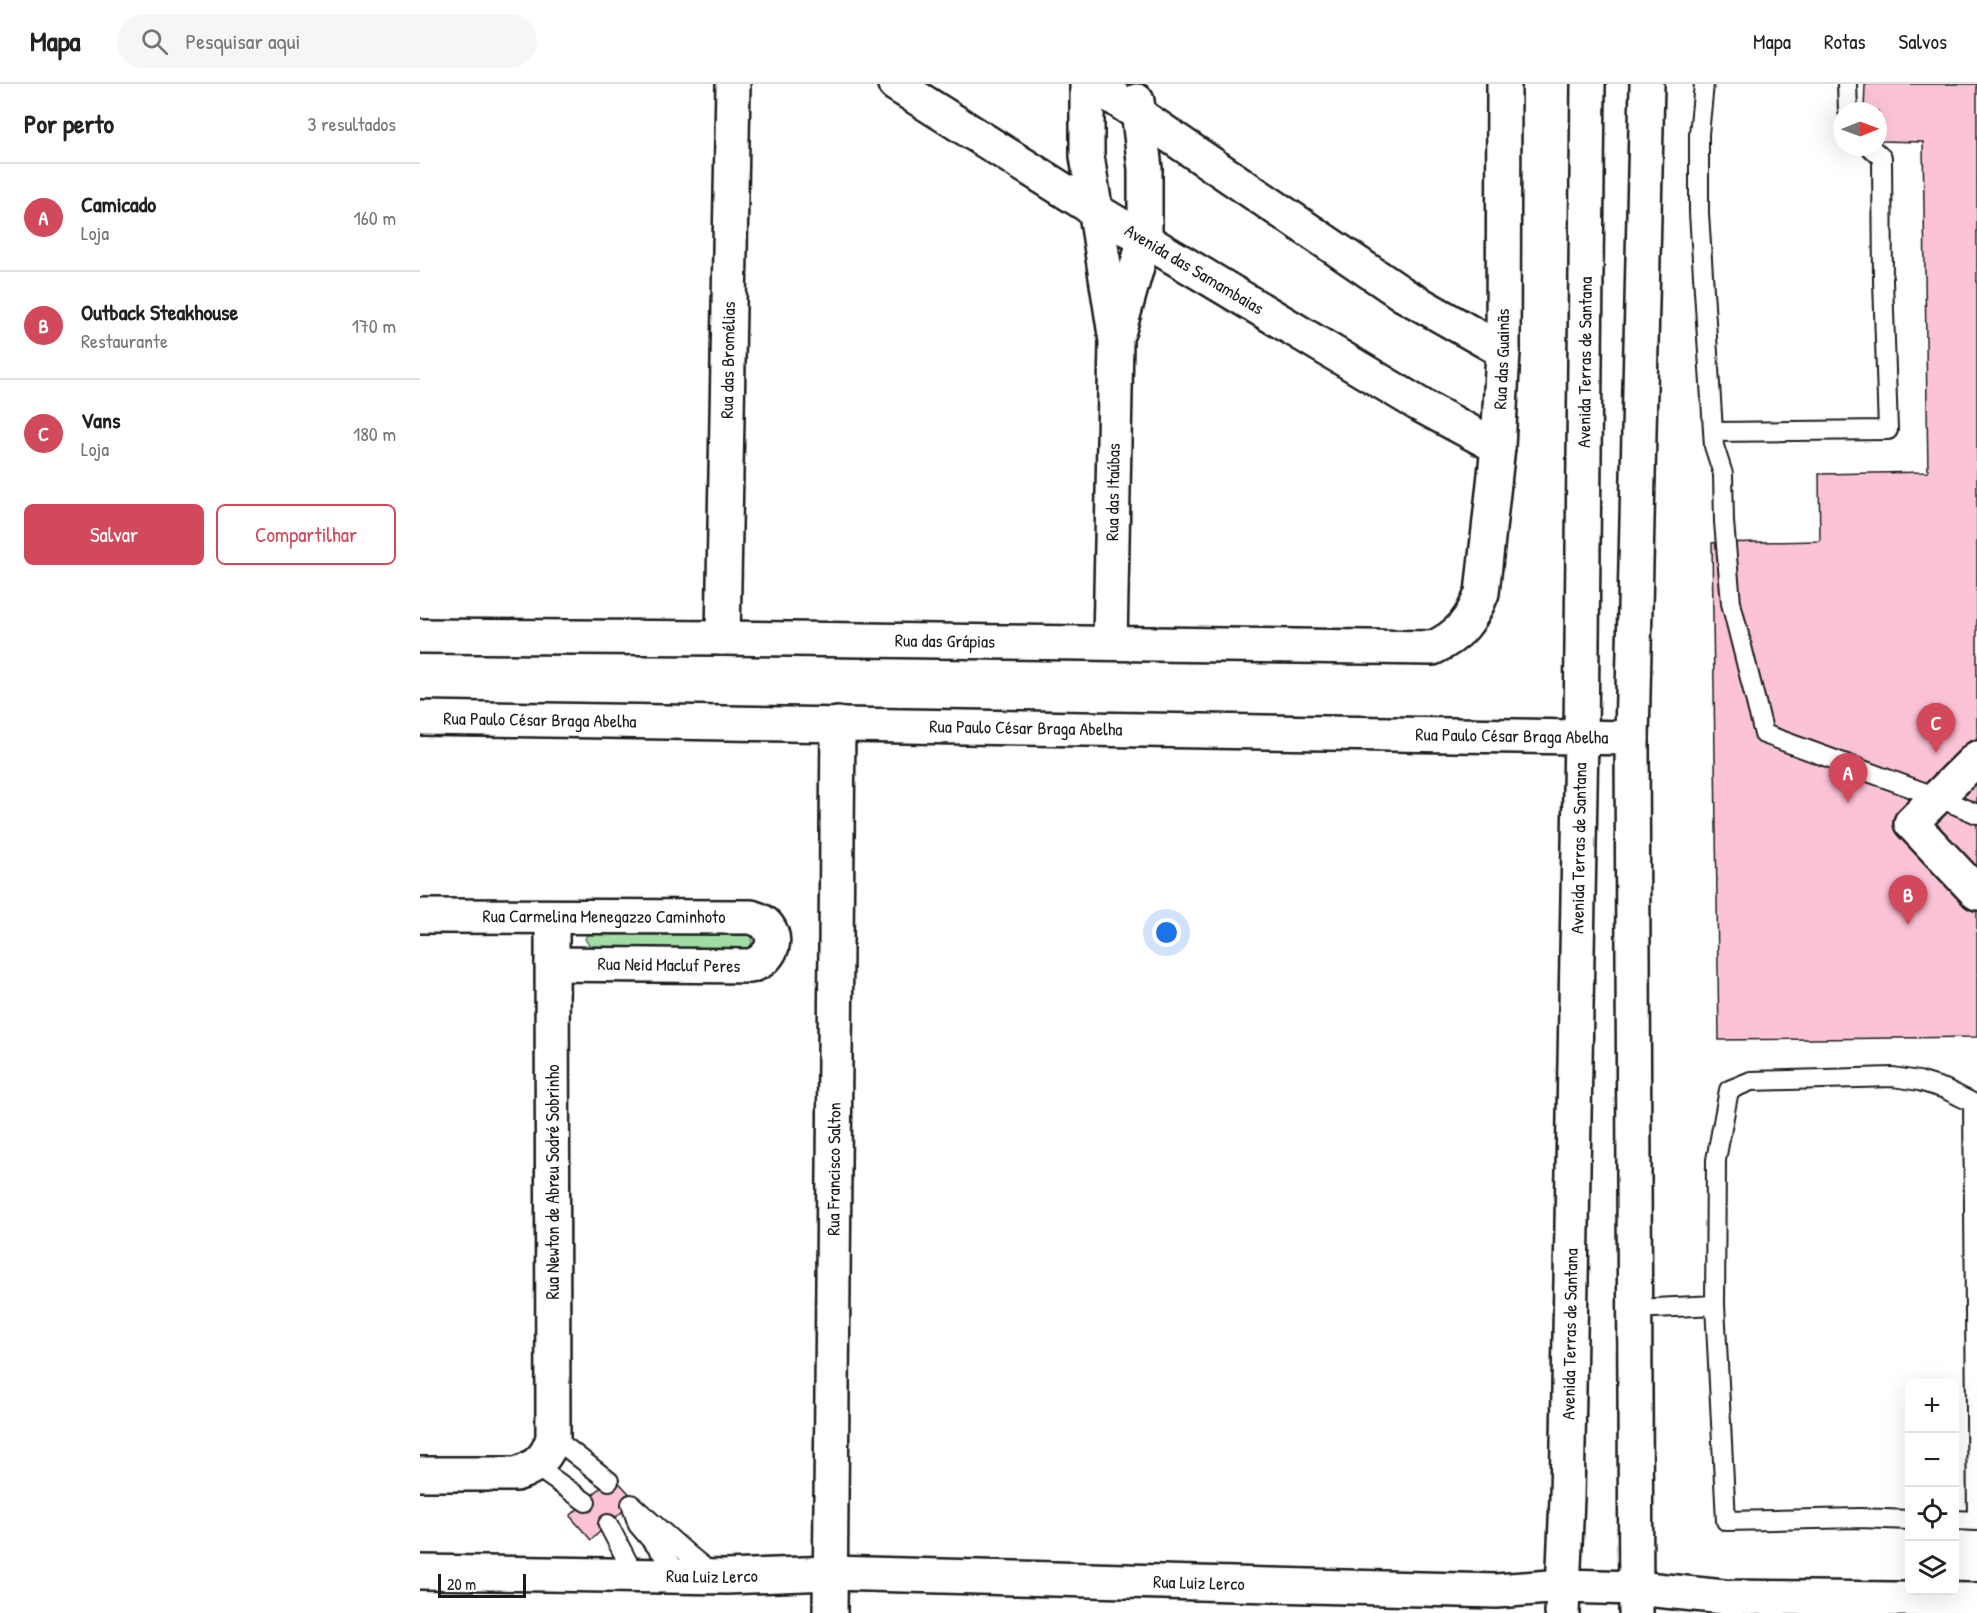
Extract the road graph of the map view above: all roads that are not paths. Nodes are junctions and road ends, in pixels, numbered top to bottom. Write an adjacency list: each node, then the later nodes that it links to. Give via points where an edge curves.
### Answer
1 (733, 84): 21 (street, Rua das Bromélias)
2 (895, 84): 13 (street, Avenida das Samambaias)
3 (1087, 84): 13 (street, Rua das Itaúbas, via 1087,156)
4 (1094, 84): 10 (street)
5 (1504, 84): 16 (street, Rua das Guainãs)
6 (1588, 84): 25 (street, Avenida Terras de Santana)
7 (1704, 84): 17 (lane, via 1699,134 1699,213)
8 (1847, 84): 11 (lane)
9 (1650, 94): 26 (street)
10 (1136, 99): 14 (street, Rua das Itaúbas, via 1145,170); 16 (street, via 1404,295)
11 (1848, 102)
12 (1880, 156): 17 (lane, via 1888,430)
13 (1095, 210): 14 (street, Avenida das Samambaias); 15 (street, Rua das Itaúbas)
14 (1145, 238): 15 (street, Rua das Itaúbas); 18 (street, Avenida das Samambaias, via 1422,406)
15 (1116, 341): 22 (street, Rua das Itaúbas)
16 (1503, 351): 18 (street, Rua das Guainãs)
17 (1713, 432): 28 (lane, via 1723,474 1731,603 1764,734)
18 (1498, 447): 19 (street, Rua das Guainãs, via 1482,593)
19 (1463, 628): 22 (street, Rua das Grápias, via 1433,648)
20 (420, 636): 21 (street, Rua das Grápias)
21 (723, 638): 22 (street, Rua das Grápias)
22 (1110, 643)
23 (420, 718): 24 (street, Rua Paulo César Braga Abelha)
24 (838, 724): 25 (street, Rua Paulo César Braga Abelha); 45 (street, Rua Francisco Salton)
25 (1581, 736): 26 (street, Rua Paulo César Braga Abelha); 49 (street, Avenida Terras de Santana)
26 (1632, 738): 36 (street)
27 (1977, 758): 28 (street)
28 (1937, 796): 29 (lane); 30 (street, via 1911,822)
29 (1977, 814)
30 (1977, 893)
31 (420, 916): 32 (street, Rua Carmelina Menegazzo Caminhoto)
32 (552, 917): 33 (street, Rua Carmelina Menegazzo Caminhoto, via 751,917 768,927); 34 (street, Rua Newton de Abreu Sodré Sobrinho)
33 (772, 943): 34 (street, Rua Neid Macluf Peres, via 768,956 750,966)
34 (552, 964): 37 (street, Rua Newton de Abreu Sodré Sobrinho)
35 (1715, 1305): 36 (lane); 41 (lane, via 1726,1521); 42 (lane, via 1716,1160 1729,1090 1751,1081 1893,1077 1946,1089 1973,1103 1977,1521)
36 (1635, 1309): 50 (street)
37 (546, 1450): 38 (street, via 527,1471 516,1474); 39 (lane); 40 (lane)
38 (420, 1474)
39 (609, 1481)
40 (586, 1502)
41 (1905, 1520)
42 (1959, 1520)
43 (608, 1524): 46 (lane)
44 (420, 1572): 46 (street, Rua Luiz Lerco)
45 (830, 1573): 48 (street, Rua Luiz Lerco); 49 (street, Rua Luiz Lerco, via 1496,1591); 52 (street, Rua Francisco Salton)
46 (634, 1575): 47 (street, Rua Luiz Lerco)
47 (681, 1575): 48 (street, Rua Luiz Lerco); 48 (lane, via 638,1525 631,1504 705,1568)
48 (726, 1576)
49 (1563, 1600): 50 (street, Rua Luiz Lerco)
50 (1636, 1600): 51 (street, Rua Luiz Lerco, via 1724,1597)
51 (1977, 1600)
52 (830, 1613)

